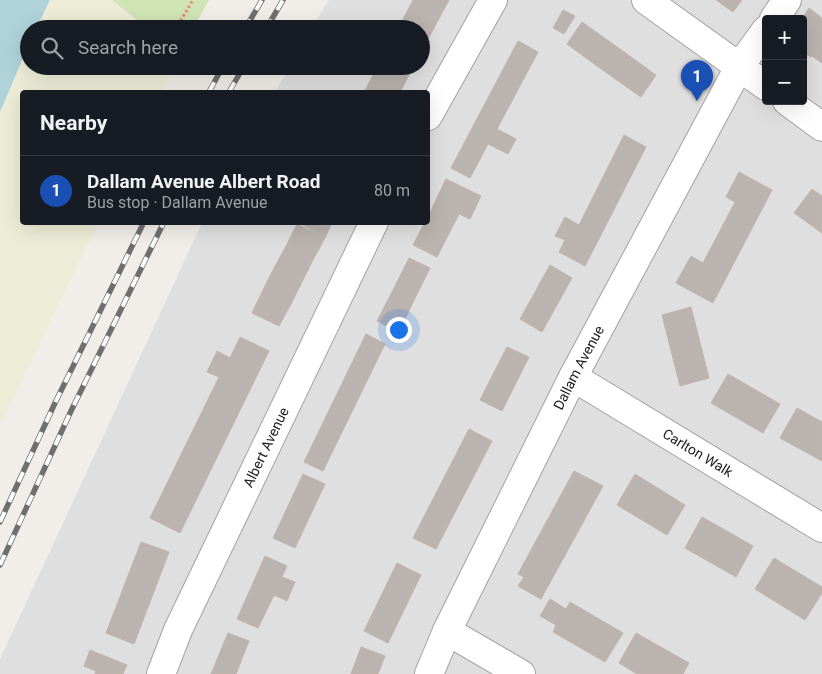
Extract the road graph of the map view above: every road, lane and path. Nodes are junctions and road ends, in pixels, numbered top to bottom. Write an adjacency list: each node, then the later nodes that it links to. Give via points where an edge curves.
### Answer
1 (193, 0): 6 (path)
2 (493, 0): 11 (street)
3 (646, 0): 8 (street)
4 (787, 0): 5 (street)
5 (777, 15)
6 (181, 20)
7 (762, 35): 8 (street, Dallam Avenue)
8 (739, 67): 9 (street); 14 (street, Dallam Avenue)
9 (762, 83)
10 (792, 105): 12 (street)
11 (430, 112)
12 (822, 127)
13 (373, 225): 17 (street, Albert Avenue, via 187,612)
14 (573, 377): 15 (street, Carlton Walk); 16 (street, Dallam Avenue)
15 (822, 528)
16 (447, 631): 18 (street, Dallam Avenue); 19 (street)
17 (161, 674)
18 (429, 674)
19 (521, 674)

